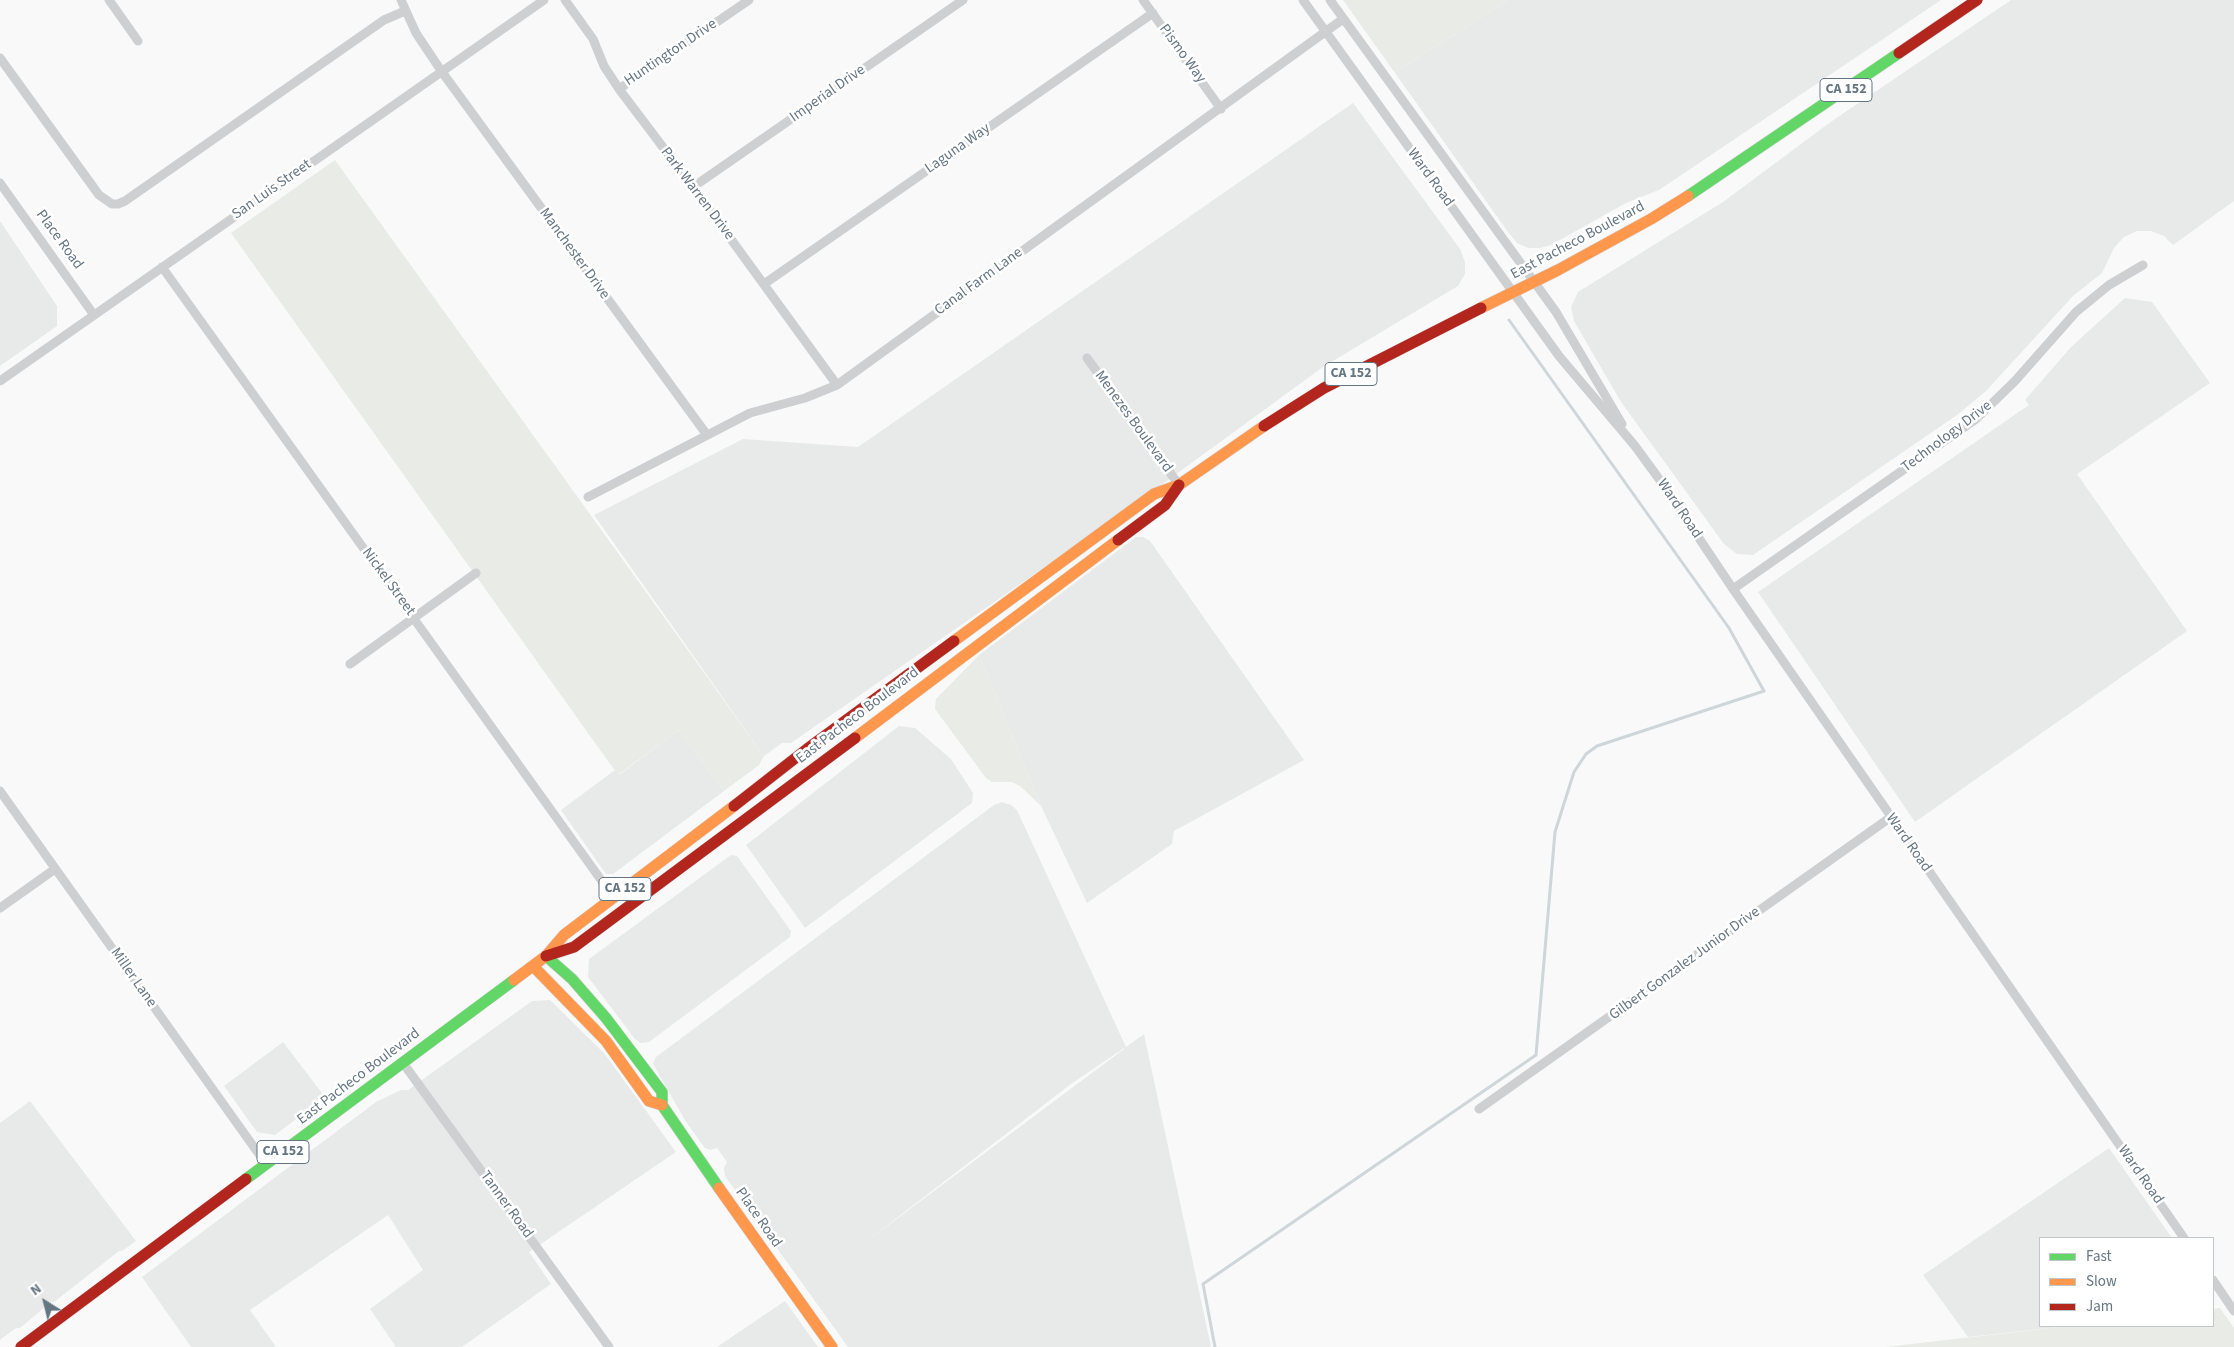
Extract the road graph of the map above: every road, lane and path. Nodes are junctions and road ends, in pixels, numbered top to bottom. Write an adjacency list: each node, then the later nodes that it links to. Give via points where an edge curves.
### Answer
1 (109, 0): 15 (street)
2 (401, 0): 11 (street, Manchester Drive)
3 (544, 0): 17 (street, San Luis Street)
4 (565, 0): 18 (street, Park Warren Drive, via 593,40)
5 (749, 0): 18 (street, Huntington Drive)
6 (963, 0): 21 (street, Imperial Drive)
7 (1143, 0): 12 (street, Pismo Way)
8 (1303, 0): 14 (street, Ward Road)
9 (1330, 0): 13 (street, Ward Road)
10 (1977, 0): 24 (main road, East Pacheco Boulevard / CA 152, via 1715,179 1612,242)
11 (405, 11): 16 (street, via 384,20 118,204 112,204 99,195); 17 (street, Manchester Drive)
12 (1153, 14): 19 (street, Pismo Way); 25 (street, Laguna Way)
13 (1344, 19): 14 (street, Canal Farm Lane); 24 (street, Ward Road)
14 (1326, 32): 19 (street, Canal Farm Lane); 26 (street, Ward Road)
15 (138, 41)
16 (0, 58)
17 (442, 72): 23 (street, San Luis Street); 31 (street, Manchester Drive)
18 (618, 89): 21 (street, Park Warren Drive)
19 (1221, 109): 30 (street, Canal Farm Lane)
20 (0, 183): 27 (street, Place Road)
21 (693, 187): 25 (street, Park Warren Drive)
22 (2143, 265): 36 (street, Technology Drive, via 2109,285 2076,312 2015,381 1976,419)
23 (162, 267): 27 (street, San Luis Street); 37 (street, Nickel Street)
24 (1534, 281): 26 (main road, East Pacheco Boulevard / CA 152); 32 (street, Ward Road, via 1556,312)
25 (764, 284): 30 (street, Park Warren Drive)
26 (1512, 292): 32 (street, Ward Road, via 1559,356); 33 (main road, East Pacheco Boulevard / CA 152, via 1324,388)
27 (94, 315): 29 (street, San Luis Street)
28 (1087, 358): 33 (street, Menezes Boulevard)
29 (0, 381)
30 (837, 384): 31 (street, Canal Farm Lane, via 805,398 750,413)
31 (707, 435): 34 (street, Canal Farm Lane)
32 (1635, 446): 36 (street, Ward Road)
33 (1179, 485): 42 (main road, East Pacheco Boulevard / CA 152, via 1154,494 978,622); 44 (main road, East Pacheco Boulevard / CA 152, via 1165,505 574,948)
34 (588, 497)
35 (476, 573): 37 (street)
36 (1733, 589): 40 (street, Ward Road)
37 (413, 618): 38 (street); 42 (street, Nickel Street)
38 (350, 664)
39 (0, 791): 41 (street, Miller Lane)
40 (1891, 817): 48 (street, Gilbert Gonzalez Junior Drive); 50 (street, Ward Road)
41 (55, 869): 43 (street); 49 (street, Miller Lane)
42 (614, 898): 44 (main road, East Pacheco Boulevard / CA 152, via 564,935)
43 (0, 908)
44 (546, 956): 45 (main road, East Pacheco Boulevard / CA 152); 47 (main road, Place Road, via 572,979 612,1025 662,1092)
45 (533, 966): 46 (main road, East Pacheco Boulevard / CA 152); 47 (main road, Place Road, via 606,1041 649,1101)
46 (402, 1064): 49 (main road, East Pacheco Boulevard / CA 152); 54 (street, Tanner Road)
47 (662, 1105): 55 (main road, Place Road)
48 (1479, 1109)
49 (266, 1164): 53 (main road, East Pacheco Boulevard / CA 152)
50 (2183, 1237)
51 (2214, 1281): 52 (street)
52 (2234, 1311)
53 (20, 1347)
54 (609, 1347)
55 (832, 1347)

